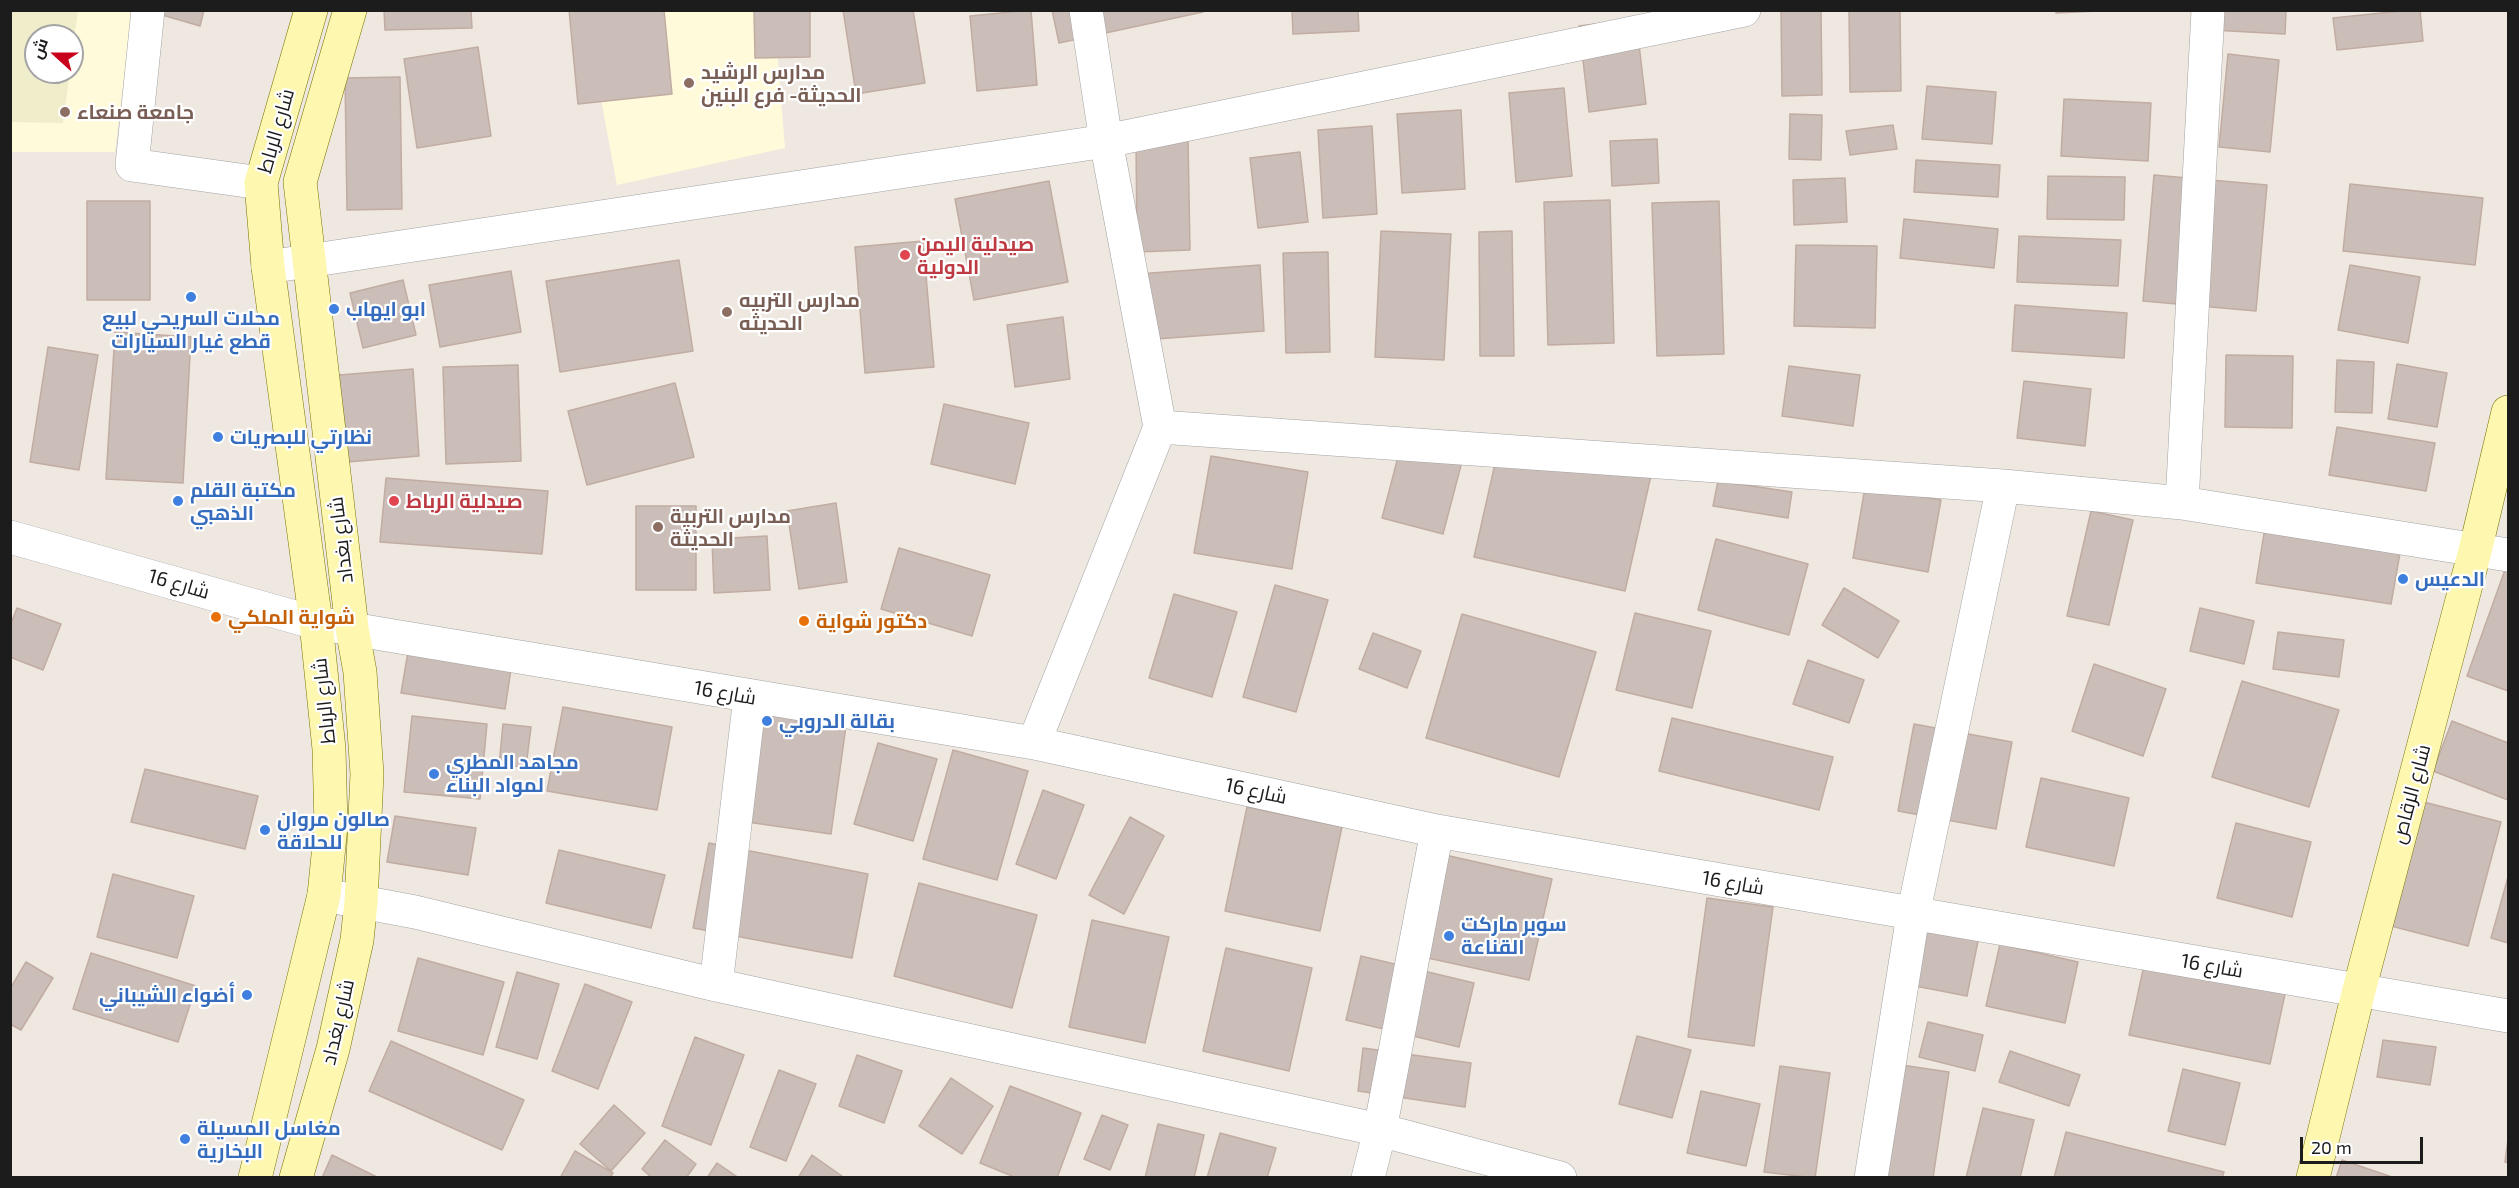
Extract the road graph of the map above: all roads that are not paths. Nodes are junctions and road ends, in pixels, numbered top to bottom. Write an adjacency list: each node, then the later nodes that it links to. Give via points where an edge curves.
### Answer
1 (148, 10): 8 (street, via 132,165)
2 (311, 10): 8 (street, شارع الرباط)
3 (350, 10): 9 (street, شارع بغداد, via 300,182)
4 (1086, 10): 7 (street)
5 (1744, 10): 7 (street)
6 (2208, 10): 14 (street)
7 (1106, 141): 9 (street); 12 (street)
8 (261, 183): 10 (street, شارع الرباط)
9 (307, 261): 10 (street); 19 (street, شارع بغداد)
10 (268, 267): 18 (street, شارع الرباط)
11 (2508, 412): 16 (street, شارع الرقاص)
12 (1160, 427): 13 (street); 21 (street)
13 (2003, 486): 14 (street); 25 (street)
14 (2182, 503): 16 (street)
15 (10, 537): 18 (street, شارع 16)
16 (2475, 551): 17 (street); 27 (street, شارع الرقاص)
17 (2508, 555)
18 (316, 623): 19 (street, شارع 16); 23 (street, شارع الرباط, via 329,749 331,826)
19 (352, 628): 20 (street, شارع 16); 24 (street, شارع بغداد, via 360,672 367,774)
20 (750, 697): 21 (street, شارع 16); 26 (street)
21 (1034, 743): 22 (street, شارع 16)
22 (1437, 831): 25 (street, شارع 16); 29 (street)
23 (324, 895): 24 (street); 30 (street, شارع الرباط)
24 (362, 902): 26 (street); 31 (street, شارع بغداد, via 333,1049)
25 (1913, 915): 27 (street, شارع 16); 34 (street)
26 (716, 984): 29 (street)
27 (2359, 990): 28 (street, شارع 16); 35 (street, شارع الرقاص)
28 (2508, 1016)
29 (1380, 1130): 32 (street); 33 (street)
30 (255, 1178)
31 (296, 1178)
32 (1368, 1178)
33 (1560, 1178)
34 (1871, 1178)
35 (2313, 1178)

